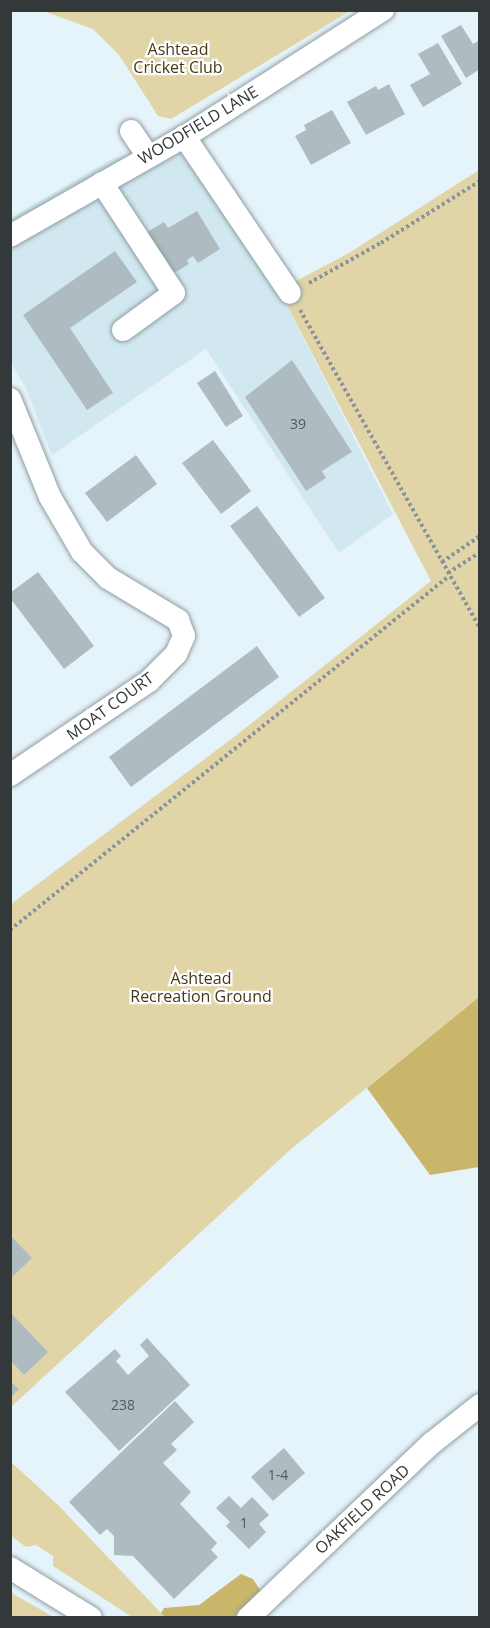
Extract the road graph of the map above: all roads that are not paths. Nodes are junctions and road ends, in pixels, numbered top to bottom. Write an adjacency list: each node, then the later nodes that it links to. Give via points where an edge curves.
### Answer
1 (383, 10): 3 (street, WOODFIELD LANE)
2 (131, 131): 4 (street)
3 (184, 136): 4 (street, WOODFIELD LANE); 7 (street)
4 (148, 156): 5 (street, WOODFIELD LANE)
5 (102, 183): 6 (street, WOODFIELD LANE); 8 (street, via 174,293)
6 (10, 236)
7 (290, 293)
8 (123, 330)
9 (10, 399): 10 (street, MOAT COURT, via 50,497 82,552 108,578 178,620 184,636 176,654 149,681)
10 (10, 775)
11 (480, 1405): 14 (street, OAKFIELD ROAD, via 432,1443)
12 (10, 1568): 13 (street)
13 (91, 1617)
14 (248, 1617)

